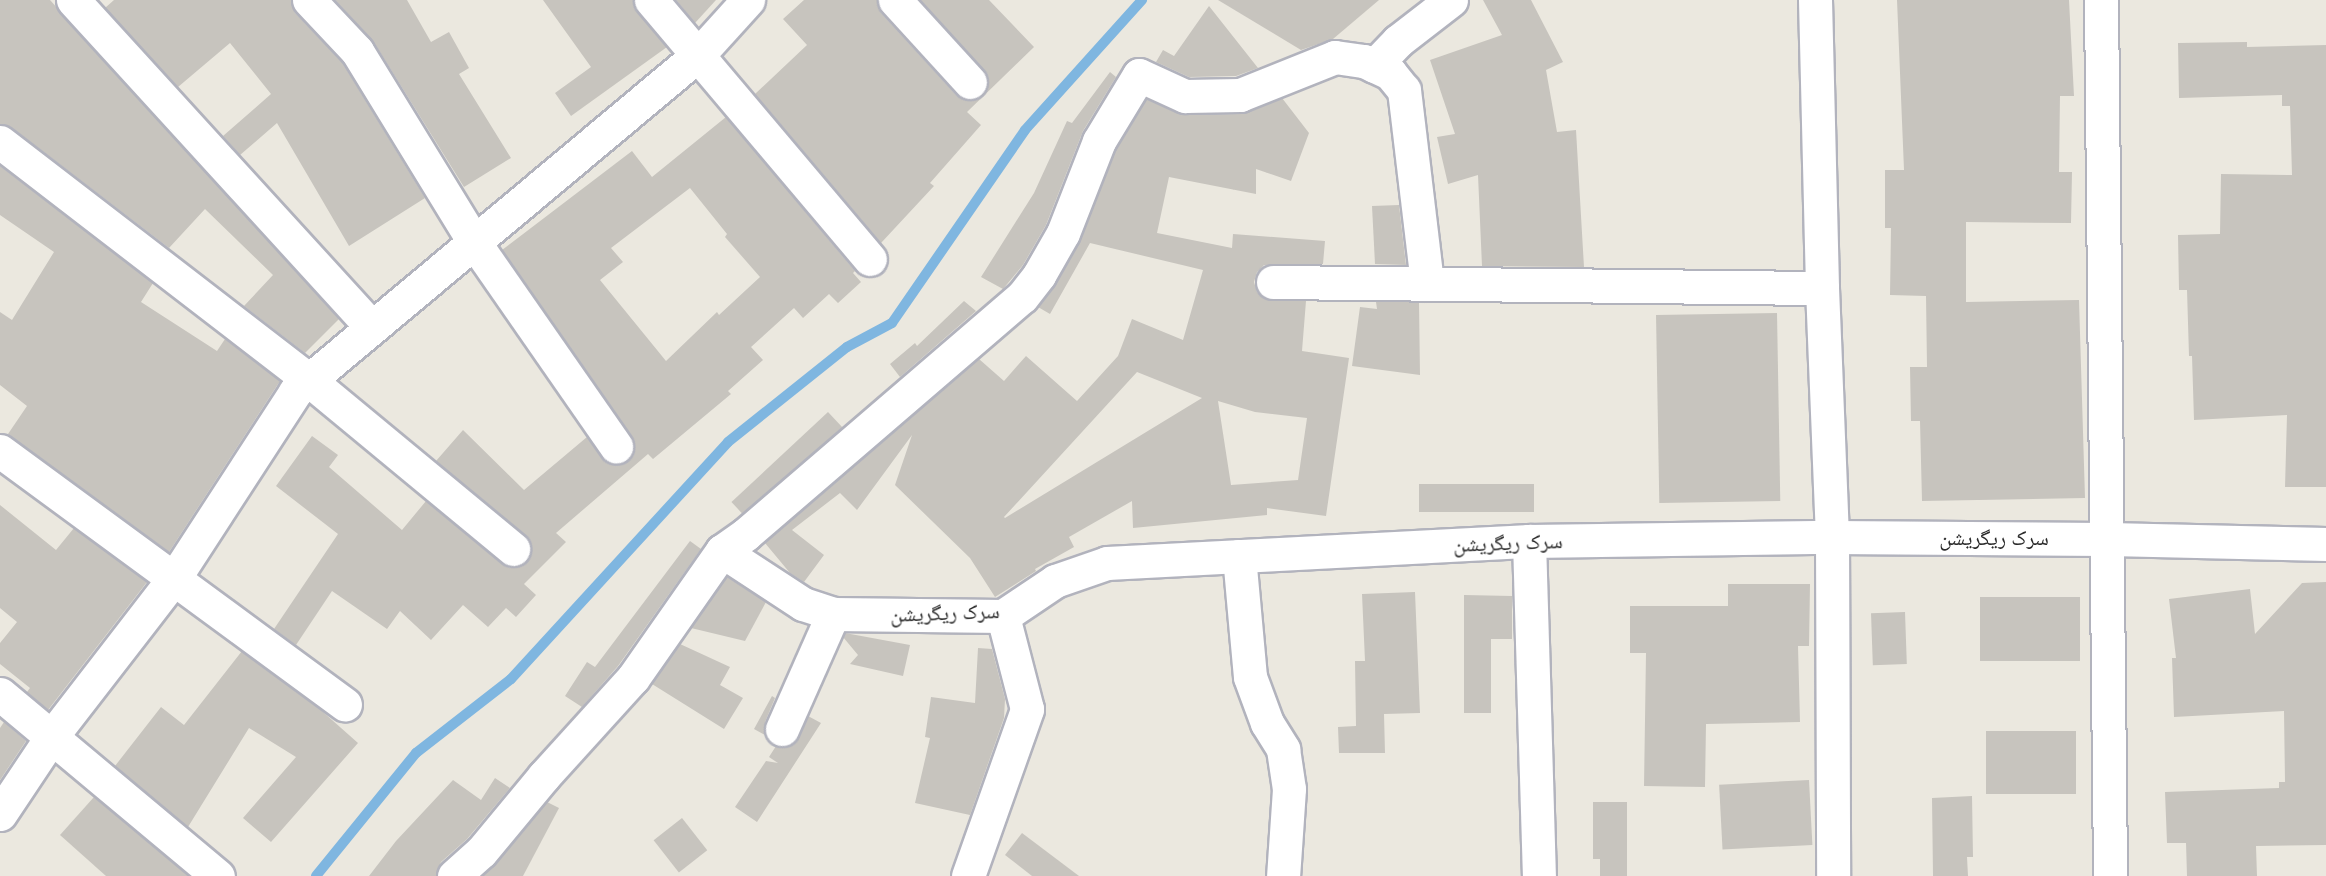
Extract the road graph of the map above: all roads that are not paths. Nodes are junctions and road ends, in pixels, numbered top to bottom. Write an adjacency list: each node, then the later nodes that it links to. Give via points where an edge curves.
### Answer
1 (73, 0): 18 (street)
2 (309, 0): 13 (street, via 357,51)
3 (651, 0): 9 (street)
4 (748, 0): 9 (street)
5 (895, 0): 11 (street)
6 (1451, 0): 10 (street, via 1398,41)
7 (1815, 0): 17 (street)
8 (2101, 0): 23 (street)
9 (699, 54): 13 (street); 14 (street)
10 (1374, 66): 16 (street, via 1390,73 1404,90); 27 (street, via 1335,57 1240,95 1185,96 1139,75 1099,141 1063,233 1022,297)
11 (970, 82)
12 (0, 142): 19 (street)
13 (474, 242): 18 (street); 20 (street)
14 (870, 259)
15 (1273, 282): 16 (street)
16 (1427, 284): 17 (street)
17 (1822, 288): 22 (street)
18 (372, 327): 19 (street)
19 (309, 380): 26 (street); 29 (street, via 295,392)
20 (616, 446)
21 (0, 452): 29 (street)
22 (1832, 537): 23 (street, سرک ریگریشن); 24 (street, سرک ریگریشن); 42 (street)
23 (2105, 539): 25 (street, سرک ریگریشن); 43 (street)
24 (1529, 541): 28 (street, سرک ریگریشن); 41 (street)
25 (2326, 544)
26 (513, 549)
27 (722, 551): 30 (street, سرک ریگریشن, via 803,604); 38 (street, via 633,678 481,852)
28 (1239, 556): 31 (street, سرک ریگریشن, via 1107,563 1055,581); 40 (street, via 1250,677 1267,723 1283,749 1289,789)
29 (174, 577): 33 (street); 35 (street)
30 (833, 614): 31 (street, سرک ریگریشن); 34 (street)
31 (1003, 616): 39 (street, via 1027,710)
32 (0, 694): 35 (street)
33 (345, 704)
34 (782, 729)
35 (52, 736): 36 (street); 37 (street)
36 (0, 814)
37 (218, 876)
38 (454, 876)
39 (968, 876)
40 (1283, 876)
41 (1539, 876)
42 (1833, 876)
43 (2110, 876)

